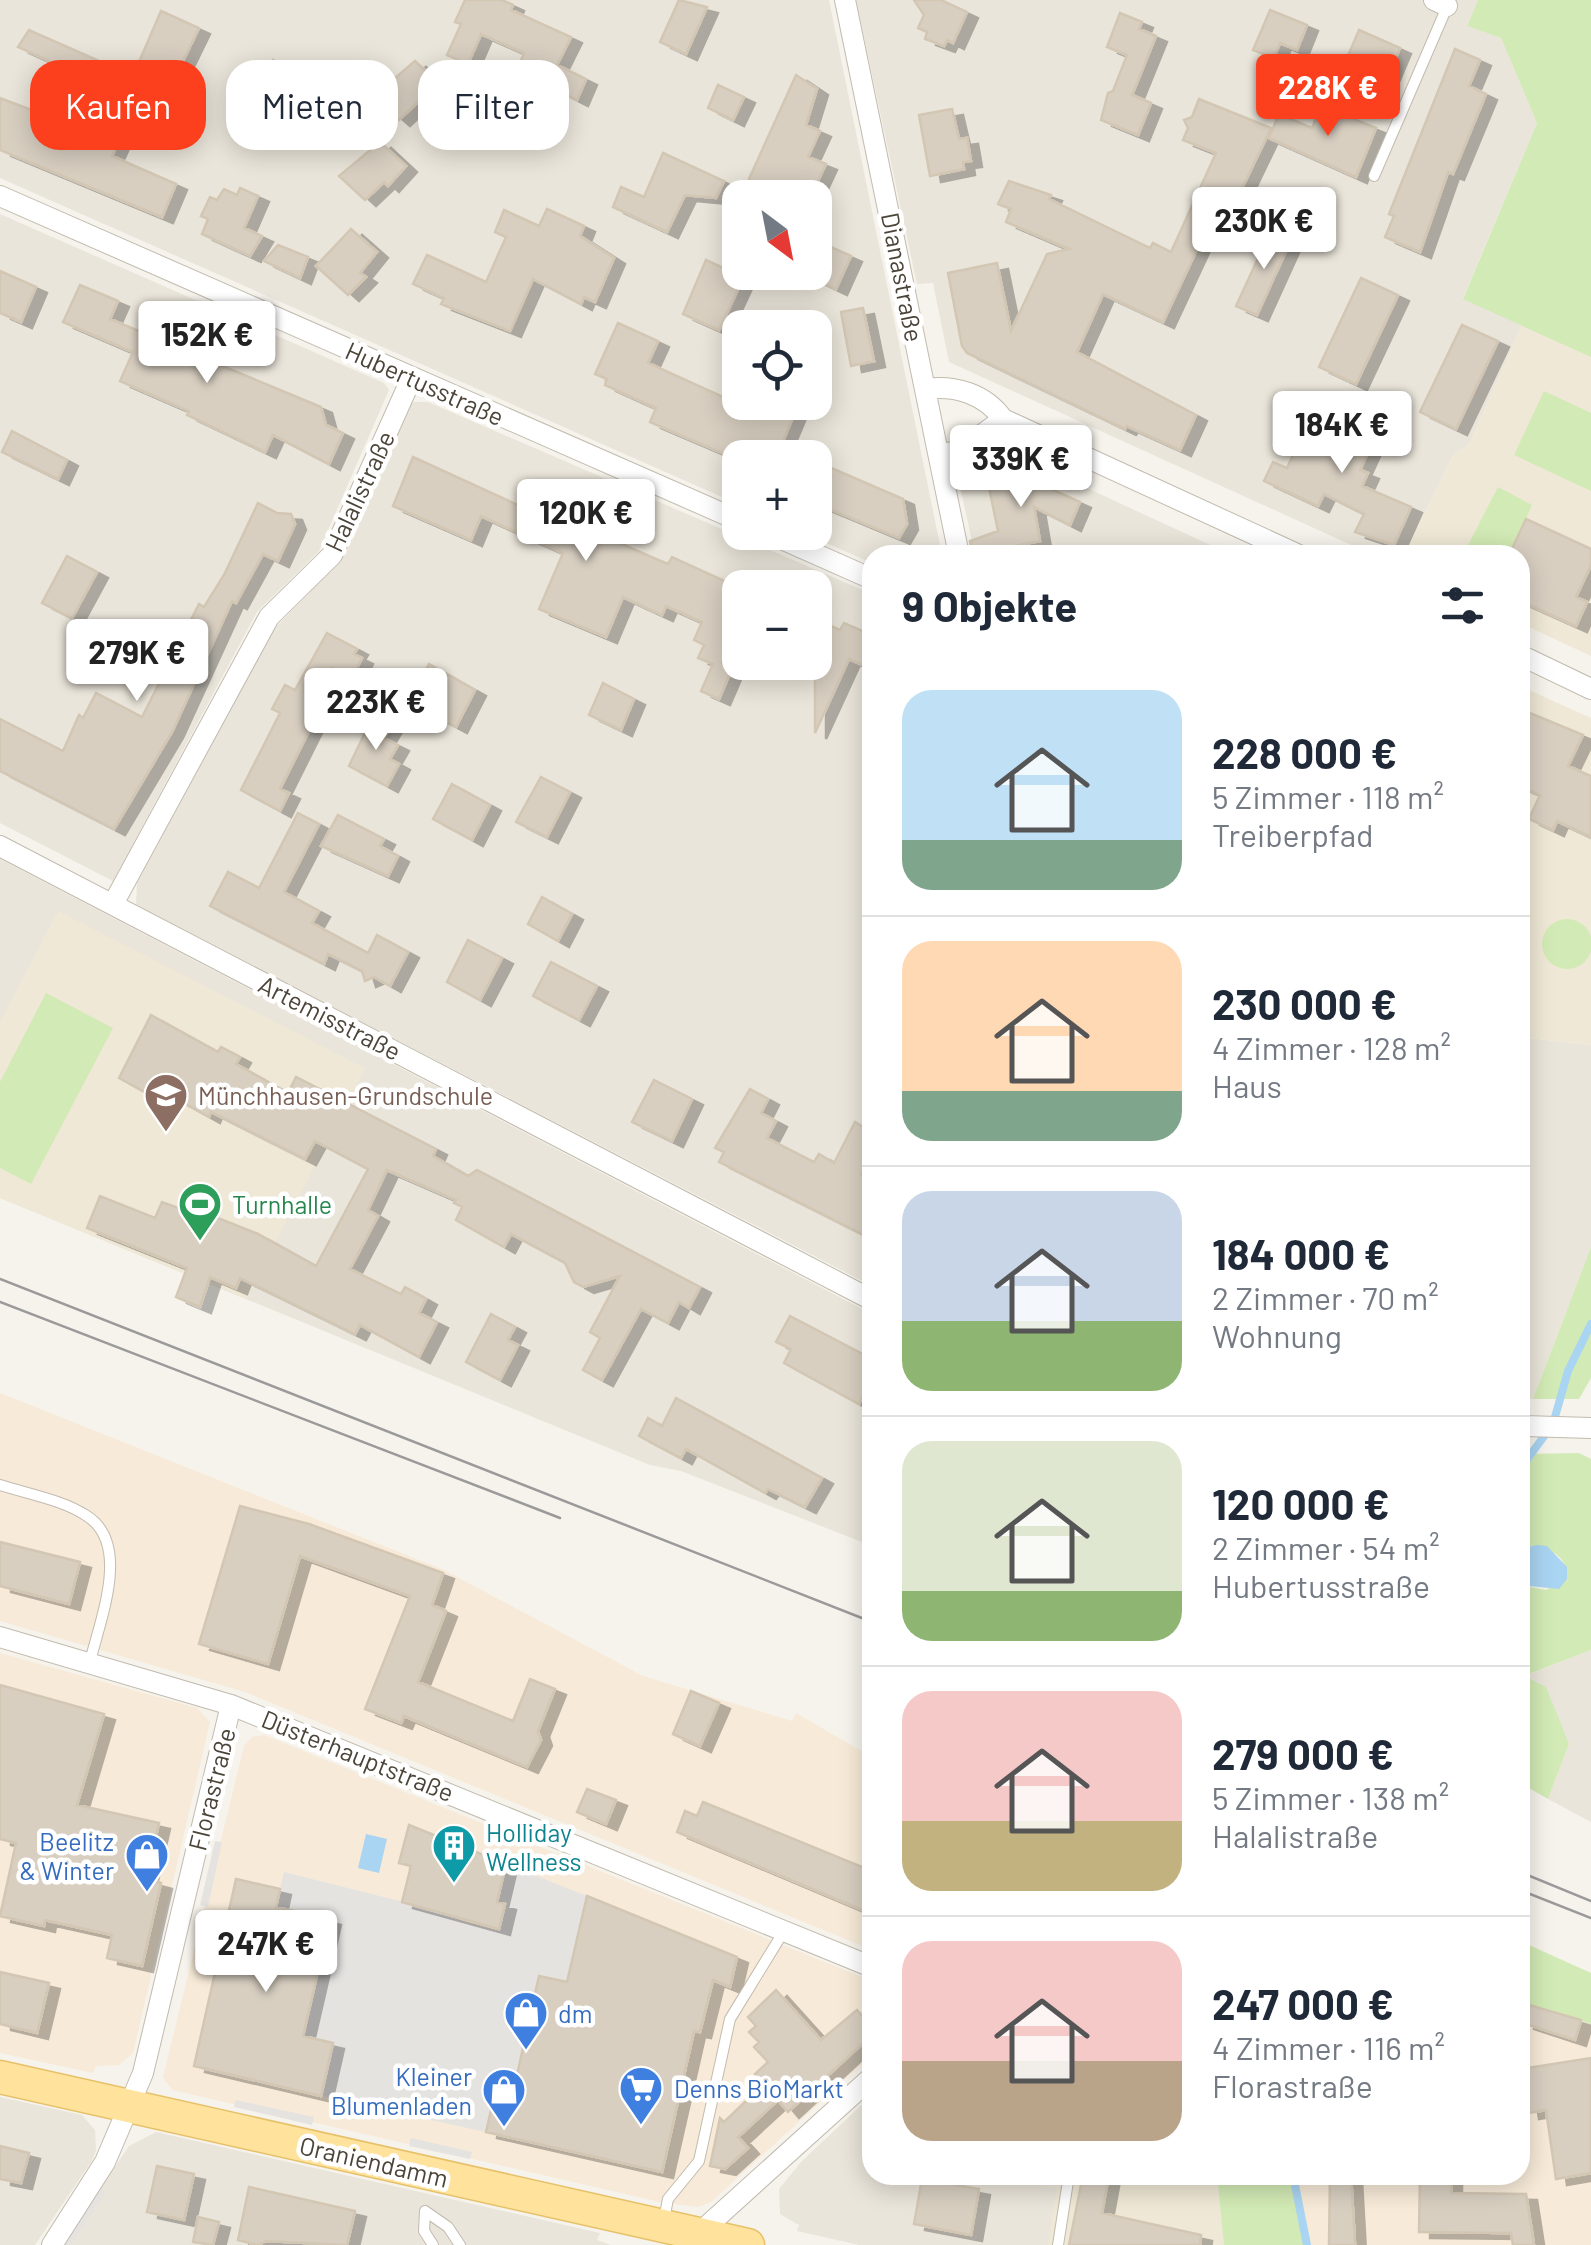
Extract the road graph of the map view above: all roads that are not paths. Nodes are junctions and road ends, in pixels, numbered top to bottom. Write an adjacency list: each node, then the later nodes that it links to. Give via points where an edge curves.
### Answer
1 (846, 0): 6 (street, Dianastraße)
2 (1440, 3): 3 (lane)
3 (1374, 176)
4 (0, 196): 5 (street, Hubertusstraße)
5 (412, 378): 9 (street, Hubertusstraße); 17 (street, Halalistraße, via 332,555 268,617)
6 (925, 389): 7 (street, via 948,386 992,402); 8 (street, Dianastraße)
7 (1003, 419): 8 (street, via 961,450); 11 (street)
8 (939, 455): 10 (street, Dianastraße)
9 (722, 513)
10 (957, 545)
11 (1277, 545)
12 (807, 550): 13 (street)
13 (862, 575)
14 (1530, 660): 15 (street)
15 (1591, 689)
16 (0, 846): 17 (street, Artemisstraße)
17 (113, 904): 18 (street, Artemisstraße)
18 (862, 1295)
19 (1530, 1426): 20 (street)
20 (1585, 1426)
21 (0, 1485): 23 (lane, via 77,1511 102,1532 111,1569)
22 (0, 1638): 23 (street, Düsterhauptstraße)
23 (90, 1662): 24 (street, Düsterhauptstraße)
24 (231, 1705): 25 (street, Düsterhauptstraße); 29 (street, Florastraße)
25 (785, 1930): 26 (street, Düsterhauptstraße); 31 (lane, via 730,2020 700,2160 668,2199)
26 (862, 1963)
27 (0, 2077): 29 (main road, Oraniendamm)
28 (862, 2085): 31 (street)
29 (130, 2106): 31 (main road, Oraniendamm); 32 (street, Florastraße, via 106,2162)
30 (1067, 2185): 36 (lane)
31 (682, 2235): 35 (main road, Oraniendamm)
32 (52, 2245)
33 (433, 2245): 34 (lane, via 424,2230 425,2212)
34 (460, 2245)
35 (748, 2245)
36 (1058, 2245)

